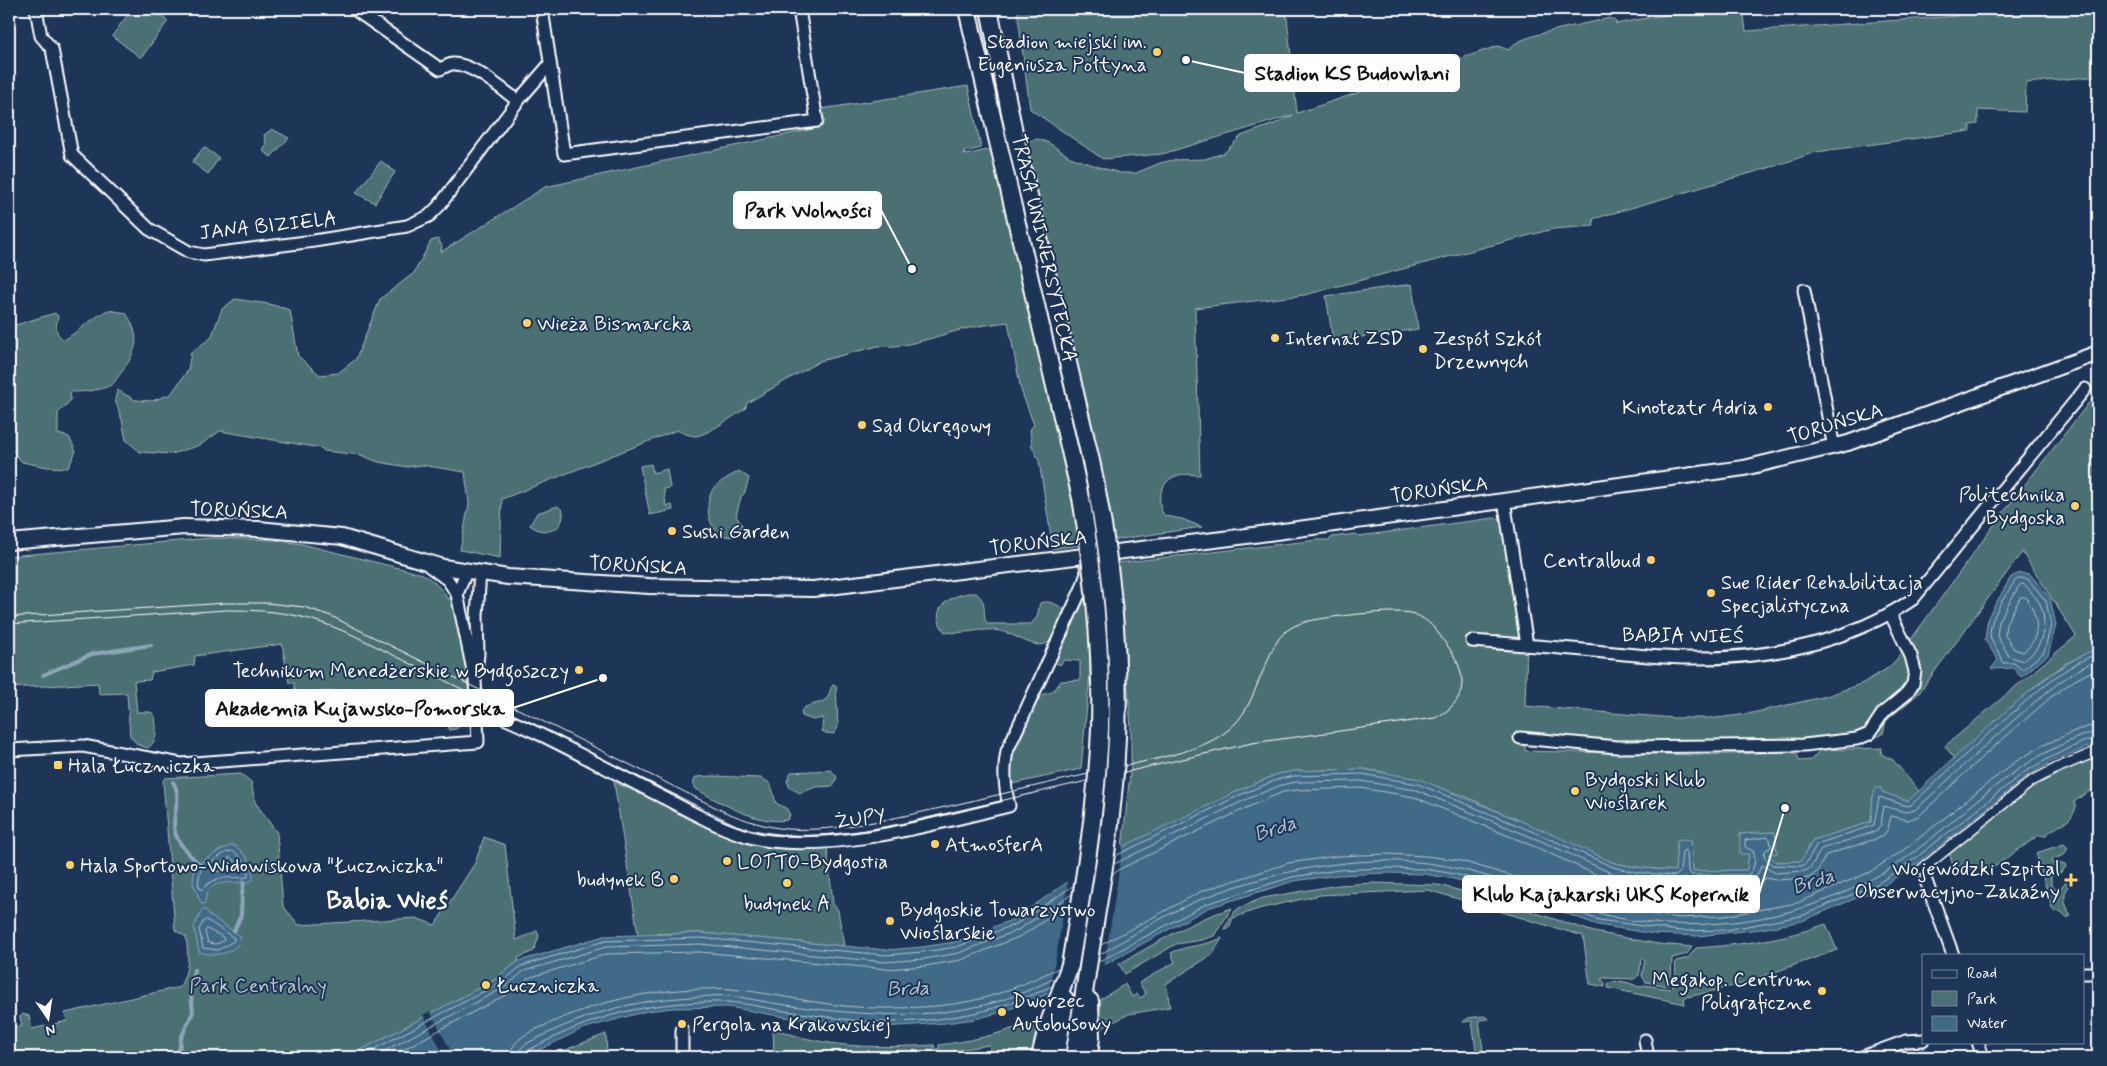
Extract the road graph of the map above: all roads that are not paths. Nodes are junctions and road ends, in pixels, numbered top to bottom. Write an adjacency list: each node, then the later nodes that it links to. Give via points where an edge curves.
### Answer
1 (36, 9): 8 (street, JANA BIZIELA, via 40,36 52,48 72,155 149,229 189,252 204,255 407,226 421,221 439,206)
2 (354, 9): 8 (street, via 440,68 452,64 463,66)
3 (542, 9): 7 (street)
4 (799, 9): 7 (street, via 817,121 564,154)
5 (967, 9): 31 (main road, TRASA UNIWERSYTECKA, bridge, via 1081,498 1094,588 1100,720 1094,809)
6 (989, 9): 32 (main road, TRASA UNIWERSYTECKA, bridge, via 1014,132 1091,461 1112,587 1118,713 1112,804)
7 (550, 64): 8 (street, JANA BIZIELA)
8 (518, 101)
9 (1804, 290): 14 (street)
10 (2098, 353): 12 (street, TORUŃSKA)
11 (2098, 363): 12 (street, TORUŃSKA)
12 (2058, 367): 14 (street, TORUŃSKA)
13 (2085, 389): 21 (street, BABIA WIEŚ, via 1926,585)
14 (1834, 448): 15 (street, TORUŃSKA, via 1718,472)
15 (1504, 500): 17 (street, TORUŃSKA); 23 (street)
16 (9, 542): 18 (street, TORUŃSKA, via 184,527 258,529 342,537)
17 (1085, 556): 19 (street, TORUŃSKA, via 813,589 591,584); 25 (street, ŻUPY, via 1087,573 1082,588 1007,751 1004,777 1010,806 886,834 821,842 770,841 738,834 513,721)
18 (419, 560): 19 (street, TORUŃSKA); 20 (street, via 437,570)
19 (473, 571): 20 (street, via 460,583); 24 (street, via 478,654)
20 (457, 594): 24 (street)
21 (1890, 613): 23 (street, BABIA WIEŚ, via 1828,640 1746,657 1690,658); 26 (street, via 1911,656 1913,684 1883,713 1869,734 1857,739 1804,745 1617,747)
22 (1472, 641): 23 (street, BABIA WIEŚ)
23 (1527, 645)
24 (475, 680): 25 (street)
25 (476, 707): 27 (street, via 478,742 181,764 83,746)
26 (1520, 738)
27 (9, 750)
28 (2098, 751): 29 (street, via 2032,781)
29 (1924, 875): 30 (street)
30 (1953, 954)
31 (1070, 964): 40 (main road); 41 (main road)
32 (1088, 967): 42 (main road); 43 (main road)
33 (2084, 973): 34 (street)
34 (2098, 973)
35 (682, 1030): 39 (street)
36 (1645, 1040): 44 (street)
37 (1922, 1040): 45 (street, via 1906,1041)
38 (1979, 1044): 46 (street)
39 (682, 1057)
40 (1040, 1057)
41 (1056, 1057)
42 (1074, 1057)
43 (1089, 1057)
44 (1648, 1057)
45 (1862, 1057)
46 (1983, 1057)

